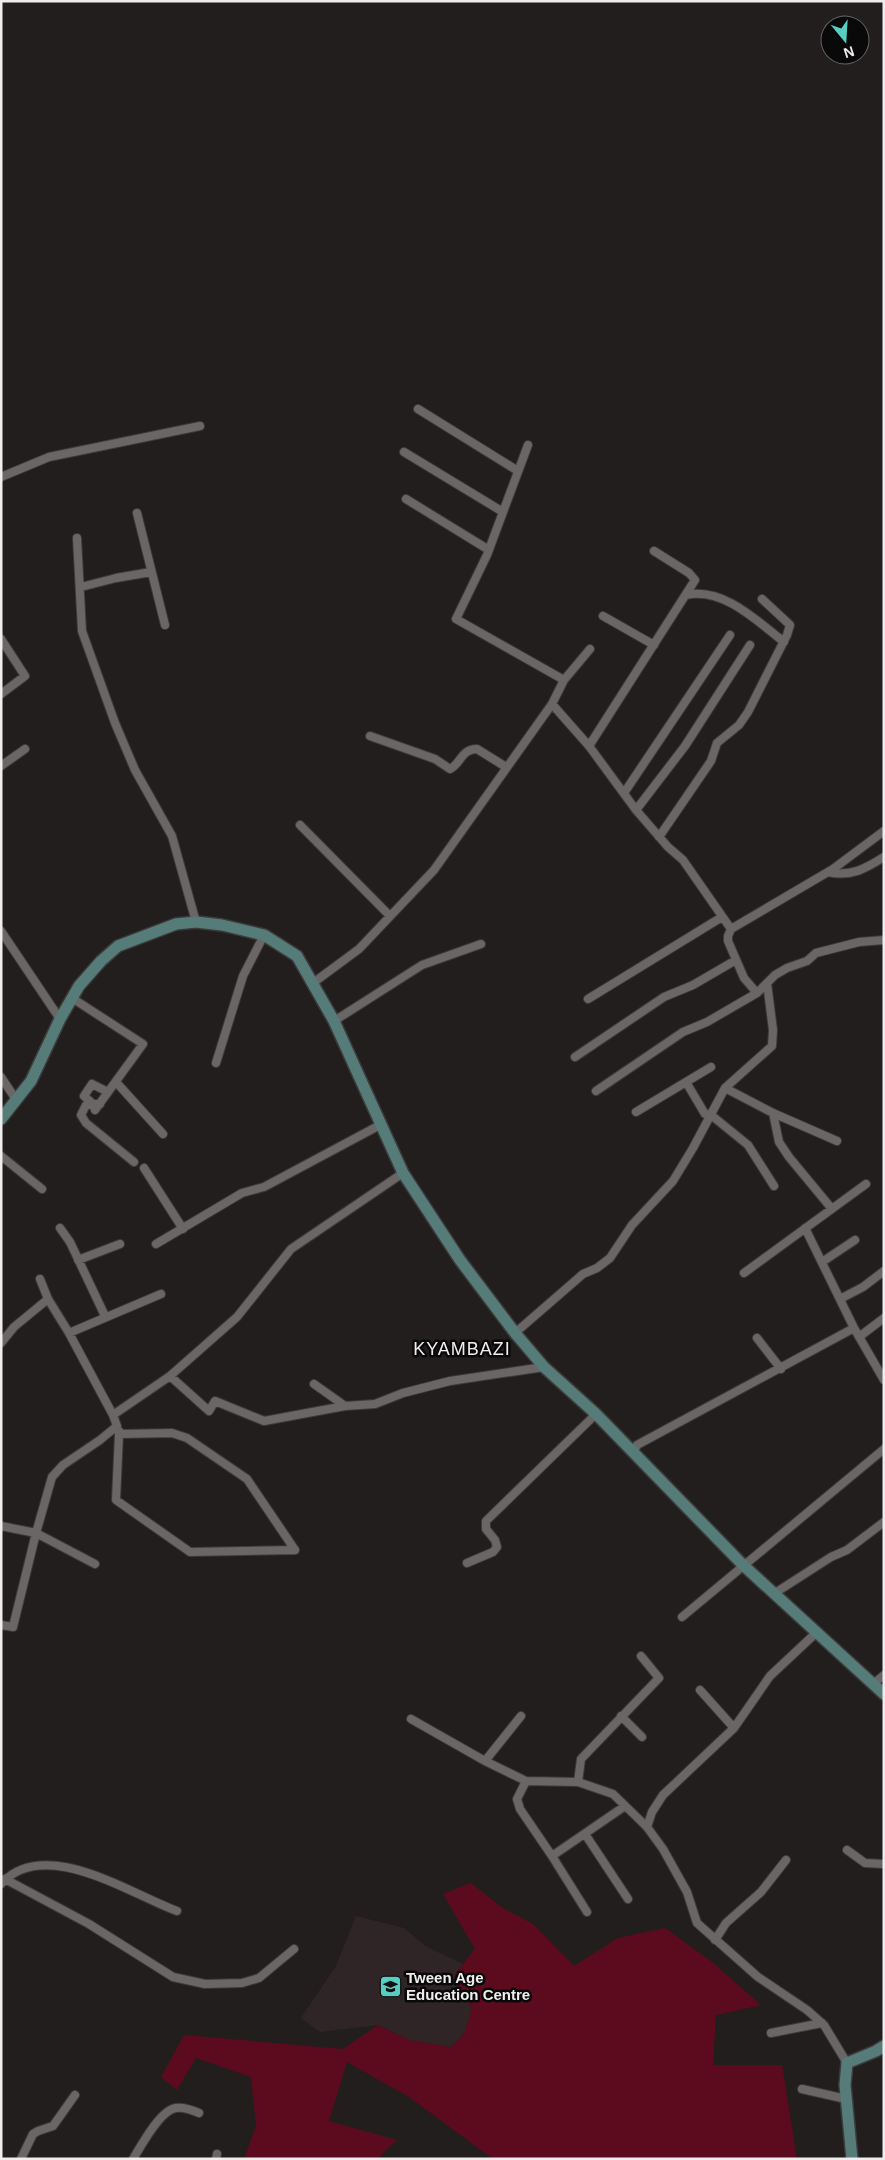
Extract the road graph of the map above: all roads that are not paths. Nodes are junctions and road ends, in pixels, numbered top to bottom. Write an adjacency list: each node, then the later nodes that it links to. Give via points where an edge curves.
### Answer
1 (418, 409): 5 (street)
2 (200, 426): 6 (street, via 49,457)
3 (528, 445): 5 (street)
4 (404, 452): 8 (street)
5 (518, 471): 8 (street)
6 (1, 477)
7 (406, 499): 11 (street)
8 (503, 512): 11 (street)
9 (137, 513): 13 (street)
10 (77, 538): 14 (street)
11 (489, 550): 25 (street, via 456,619)
12 (654, 551): 15 (street, via 695,580)
13 (151, 572): 14 (street); 18 (street)
14 (81, 587): 42 (street, via 82,631 135,770 172,836)
15 (686, 595): 21 (street, via 698,592 732,602); 22 (street)
16 (762, 599): 21 (street, via 790,625)
17 (603, 616): 22 (street)
18 (165, 625)
19 (730, 635): 33 (street)
20 (1, 639): 26 (street, via 25,676)
21 (784, 642): 37 (street, via 748,712 739,725 717,743 711,761)
22 (654, 645): 29 (street)
23 (750, 645): 34 (street, via 685,746)
24 (590, 649): 25 (street)
25 (564, 680): 27 (street)
26 (1, 694)
27 (552, 704): 29 (street); 32 (street)
28 (370, 736): 32 (street, via 435,759 450,769 471,749 477,749)
29 (589, 746): 33 (street)
30 (25, 750): 31 (street)
31 (1, 766)
32 (506, 767): 40 (street, via 434,870)
33 (624, 793): 34 (street)
34 (636, 810): 37 (street)
35 (300, 825): 40 (street)
36 (884, 831): 39 (street)
37 (659, 837): 41 (street, via 683,860)
38 (884, 857): 39 (street, via 847,874)
39 (828, 872): 43 (street)
40 (390, 916): 50 (street, via 359,950)
41 (722, 917): 43 (street); 53 (street)
42 (196, 922): 45 (street); 52 (street, via 176,924 118,946 89,973)
43 (732, 929): 48 (street, via 728,941)
44 (1, 931): 54 (street)
45 (264, 935): 50 (street, via 297,956); 57 (street, via 243,976)
46 (884, 940): 49 (street, via 859,942 816,954 775,975)
47 (481, 944): 55 (street, via 422,965)
48 (736, 960): 51 (street, via 744,978); 56 (street, via 693,985 664,997)
49 (767, 983): 51 (street); 62 (street, via 772,1046)
50 (314, 984): 55 (street)
51 (757, 993): 63 (street, via 683,1032)
52 (72, 998): 54 (street); 60 (street, via 143,1044)
53 (588, 999)
54 (60, 1019): 65 (street, via 31,1081)
55 (334, 1021): 71 (street)
56 (575, 1057)
57 (216, 1063)
58 (711, 1067): 61 (street)
59 (1, 1077): 65 (street)
60 (116, 1082): 64 (street); 72 (street)
61 (686, 1082): 67 (street); 69 (street, via 705,1114)
62 (725, 1088): 68 (street); 69 (street)
63 (596, 1090)
64 (108, 1092): 66 (street); 66 (street, via 92,1084 84,1096)
65 (17, 1101): 70 (street)
66 (97, 1107): 75 (street, via 86,1105 82,1115 86,1123)
67 (636, 1112)
68 (773, 1113): 73 (street); 81 (street, via 779,1142)
69 (710, 1115): 79 (street, via 748,1145); 100 (street, via 673,1181 632,1224 610,1258 583,1274)
70 (1, 1119)
71 (380, 1125): 77 (street); 84 (street, via 264,1187 242,1193)
72 (163, 1134)
73 (837, 1141)
74 (1, 1156): 80 (street)
75 (134, 1162)
76 (144, 1168): 84 (street)
77 (404, 1173): 100 (street, via 460,1260); 106 (street, via 291,1249 237,1317)
78 (866, 1184): 81 (street)
79 (774, 1186)
80 (42, 1188)
81 (832, 1209): 83 (street)
82 (60, 1228): 88 (street)
83 (805, 1228): 89 (street); 91 (street)
84 (183, 1229): 87 (street)
85 (855, 1240): 89 (street)
86 (120, 1244): 88 (street)
87 (156, 1244)
88 (78, 1260): 96 (street)
89 (822, 1262): 95 (street)
90 (884, 1271): 95 (street)
91 (744, 1273)
92 (40, 1279): 94 (street)
93 (161, 1294): 96 (street)
94 (48, 1299): 99 (street); 103 (street, via 14,1327)
95 (840, 1299): 98 (street)
96 (105, 1316): 99 (street)
97 (884, 1318): 101 (street)
98 (854, 1328): 101 (street); 105 (street)
99 (69, 1332): 111 (street)
100 (515, 1332): 104 (street)
101 (859, 1337): 107 (street)
102 (757, 1338): 105 (street)
103 (1, 1343)
104 (544, 1367): 109 (street, via 450,1381 375,1404); 110 (street)
105 (780, 1369): 114 (street, via 638,1445)
106 (170, 1376): 109 (street, via 209,1411 215,1401 264,1421); 111 (street)
107 (884, 1380)
108 (314, 1384): 109 (street)
109 (346, 1406)
110 (596, 1414): 114 (street); 118 (street, via 486,1521 486,1529 497,1547 493,1552)
111 (113, 1415): 112 (street)
112 (118, 1430): 112 (street, via 172,1433 187,1438 247,1478 295,1550 190,1552 116,1500); 117 (street, via 63,1465 52,1477)
113 (884, 1449): 120 (street)
114 (634, 1452): 120 (street)
115 (884, 1522): 121 (street, via 847,1550)
116 (1, 1526): 117 (street)
117 (36, 1534): 119 (street); 123 (street, via 13,1627)
118 (467, 1563)
119 (95, 1564)
120 (744, 1565): 121 (street); 122 (street)
121 (775, 1593): 124 (street)
122 (682, 1617)
123 (1, 1626)
124 (818, 1632): 127 (street); 133 (street, via 770,1676)
125 (641, 1656): 131 (street, via 659,1678)
126 (884, 1675): 127 (street)
127 (873, 1684): 129 (street)
128 (700, 1690): 133 (street)
129 (884, 1694)
130 (522, 1716): 135 (street)
131 (622, 1716): 134 (street); 137 (street, via 581,1759)
132 (411, 1719): 135 (street)
133 (734, 1728): 139 (street, via 663,1795)
134 (642, 1737)
135 (484, 1761): 136 (street)
136 (526, 1781): 137 (street); 142 (street, via 517,1799 520,1809)
137 (578, 1782): 138 (street, via 613,1794)
138 (625, 1806): 139 (street); 140 (street)
139 (647, 1827): 149 (street, via 686,1892 697,1924)
140 (585, 1834): 142 (street); 146 (street)
141 (846, 1850): 144 (street, via 865,1863)
142 (552, 1856): 148 (street)
143 (786, 1860): 149 (street, via 761,1892 726,1923)
144 (884, 1864)
145 (3, 1882): 147 (street, via 24,1868 65,1868 104,1878); 150 (street, via 89,1924 173,1977 206,1984 242,1983 259,1978)
146 (628, 1899)
147 (177, 1911)
148 (587, 1912)
149 (715, 1940): 151 (street, via 758,1977)
150 (294, 1949)
151 (822, 2024): 152 (street); 154 (street)
152 (772, 2033)
153 (884, 2046): 154 (street)
154 (847, 2063): 157 (street)
155 (802, 2089): 157 (street)
156 (75, 2095): 159 (street, via 53,2126 33,2134)
157 (846, 2099): 161 (street)
158 (199, 2113): 160 (street, via 177,2107 170,2109)
159 (21, 2159)
160 (133, 2159)
161 (852, 2159)

